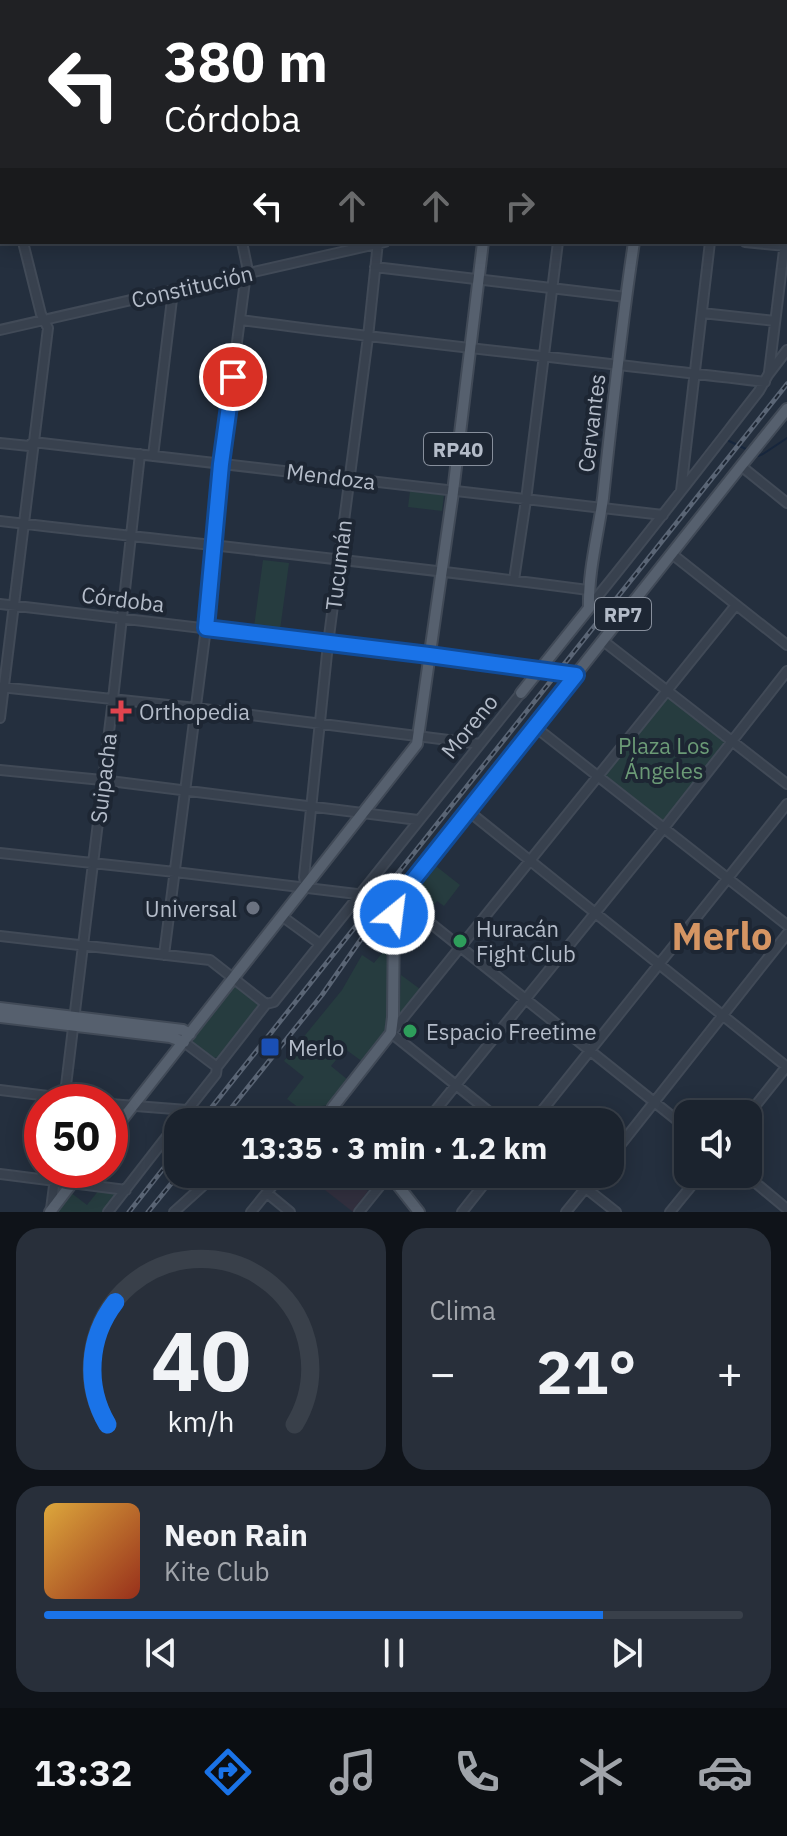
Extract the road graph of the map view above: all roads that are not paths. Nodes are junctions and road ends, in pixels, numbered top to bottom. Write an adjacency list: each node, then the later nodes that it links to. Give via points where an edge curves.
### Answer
1 (24, 244): 17 (street)
2 (242, 244): 11 (street)
3 (376, 244): 11 (street, Constitución)
4 (380, 244): 10 (street, Tucumán)
5 (483, 244): 12 (main road, RP40)
6 (558, 244): 13 (street)
7 (634, 244): 15 (main road, Cervantes)
8 (710, 244): 16 (street)
9 (785, 245): 19 (street)
10 (375, 267): 12 (street); 21 (street, Tucumán)
11 (246, 274): 14 (street, Constitución); 18 (street)
12 (478, 278): 13 (street); 22 (main road, RP40)
13 (552, 287): 15 (street); 24 (street)
14 (173, 291): 17 (street, Constitución); 32 (street)
15 (626, 297): 25 (main road, Cervantes)
16 (702, 313): 19 (street); 26 (street)
17 (44, 320): 20 (street, Constitución); 29 (street, via 48,328)
18 (241, 320): 21 (street); 33 (street)
19 (775, 321): 27 (street)
20 (0, 330)
21 (368, 337): 22 (street); 35 (street, Tucumán)
22 (470, 348): 24 (street); 37 (main road, RP40)
23 (787, 350): 27 (street, Moreno)
24 (544, 355): 25 (street); 38 (street)
25 (618, 364): 26 (street); 40 (main road, Cervantes)
26 (695, 373): 27 (street); 36 (street)
27 (766, 378): 36 (street, Moreno)
28 (787, 409): 34 (main road, RP7)
29 (33, 442): 30 (street, Mendoza); 31 (street, Mendoza); 43 (street)
30 (0, 443)
31 (140, 454): 32 (street, Mendoza); 44 (street, Suipacha)
32 (153, 456): 33 (street, Mendoza)
33 (221, 464): 35 (street, Mendoza); 45 (street)
34 (741, 466): 39 (street); 46 (main road, RP7)
35 (350, 478): 37 (street, Mendoza); 47 (street, Tucumán)
36 (681, 491): 41 (street, Moreno)
37 (453, 492): 38 (street, Mendoza); 48 (main road, RP40)
38 (526, 500): 40 (street, Mendoza); 49 (street)
39 (787, 503)
40 (601, 509): 41 (street, Mendoza); 50 (main road, Cervantes)
41 (663, 515): 54 (street, Moreno)
42 (0, 521): 43 (street)
43 (23, 524): 44 (street); 53 (street)
44 (130, 537): 45 (street); 55 (street, Suipacha)
45 (213, 547): 47 (street); 56 (street)
46 (672, 554): 52 (street); 57 (main road, RP7)
47 (339, 560): 48 (street); 58 (street, Tucumán)
48 (441, 571): 49 (street); 60 (main road, RP40)
49 (514, 580): 50 (street)
50 (588, 590): 54 (main road, Cervantes)
51 (0, 604): 53 (street, Córdoba)
52 (736, 605): 59 (street); 66 (street)
53 (13, 606): 55 (street, Córdoba); 65 (street)
54 (589, 608): 62 (main road, Moreno)
55 (121, 619): 56 (street, Córdoba); 68 (street, Suipacha)
56 (206, 628): 58 (street, Córdoba); 69 (street)
57 (602, 640): 64 (main road, RP7); 66 (street)
58 (328, 644): 60 (street, Córdoba); 71 (street, Tucumán)
59 (787, 645)
60 (429, 655): 61 (main road, Córdoba); 73 (main road)
61 (513, 666): 62 (main road, Córdoba); 67 (main road, via 524,677)
62 (539, 670): 64 (main road, Córdoba); 67 (main road, Moreno)
63 (787, 671): 74 (street)
64 (576, 675): 72 (main road, RP7)
65 (2, 687): 68 (street); 70 (street)
66 (666, 691): 74 (street); 77 (street)
67 (521, 693): 75 (street, Moreno)
68 (113, 699): 69 (street); 78 (street, Suipacha)
69 (196, 708): 71 (street); 80 (street)
70 (0, 718)
71 (320, 725): 73 (street); 82 (street, Tucumán)
72 (534, 726): 77 (street); 83 (main road, RP7)
73 (420, 737): 75 (street); 84 (main road)
74 (732, 741): 79 (street); 86 (street)
75 (480, 744): 85 (street, Moreno)
76 (0, 770): 78 (street)
77 (598, 776): 86 (street); 88 (street)
78 (102, 780): 80 (street); 89 (street, Suipacha)
79 (787, 784)
80 (184, 790): 82 (street); 90 (street)
81 (787, 804): 91 (street)
82 (311, 806): 84 (street); 92 (street, Tucumán)
83 (467, 810): 88 (street); 94 (main road, RP7)
84 (365, 812): 85 (street); 92 (main road)
85 (418, 820): 93 (street, Moreno)
86 (664, 828): 91 (street); 95 (street)
87 (0, 853): 89 (street)
88 (530, 861): 95 (street); 102 (street)
89 (93, 862): 90 (street); 101 (street, Suipacha)
90 (175, 872): 92 (street); 103 (street)
91 (727, 877): 97 (street); 104 (street)
92 (306, 888): 93 (street); 96 (main road)
93 (359, 895): 94 (street); 100 (street, Moreno)
94 (398, 899): 102 (street); 112 (main road)
95 (595, 913): 104 (street); 106 (street)
96 (283, 917): 100 (street); 105 (main road)
97 (787, 925)
98 (787, 934): 109 (street)
99 (0, 936): 101 (street)
100 (320, 944): 107 (street, Moreno, via 274,1002)
101 (83, 945): 103 (street); 111 (street, Suipacha)
102 (461, 947): 106 (street); 112 (street)
103 (164, 955): 105 (street, via 210,960)
104 (658, 964): 109 (street); 114 (street)
105 (234, 979): 107 (street); 113 (main road)
106 (525, 999): 114 (street); 118 (street)
107 (266, 1004): 115 (street, Moreno)
108 (0, 1008): 111 (main road)
109 (723, 1015): 116 (street); 122 (street)
110 (0, 1017): 111 (main road)
111 (73, 1022): 113 (main road); 117 (street, Suipacha)
112 (391, 1033): 118 (street); 125 (main road)
113 (187, 1038): 115 (street); 124 (main road)
114 (590, 1050): 122 (street); 130 (street)
115 (217, 1067): 127 (street, Moreno)
116 (787, 1067): 121 (street)
117 (66, 1084)
118 (457, 1085): 128 (street); 129 (street)
119 (0, 1090): 120 (street)
120 (24, 1094)
121 (760, 1100)
122 (654, 1102): 132 (street); 134 (street)
123 (128, 1106): 124 (street)
124 (133, 1106): 126 (street); 131 (main road)
125 (333, 1107)
126 (164, 1108)
127 (189, 1108)
128 (438, 1108)
129 (485, 1108)
130 (544, 1108)
131 (128, 1112)
132 (674, 1118)
133 (164, 1140): 148 (street, Moreno)
134 (624, 1140)
135 (0, 1174): 136 (street)
136 (24, 1177)
137 (54, 1188): 151 (street)
138 (68, 1188): 151 (main road)
139 (112, 1188): 148 (street)
140 (201, 1188): 153 (street)
141 (271, 1188): 149 (street)
142 (378, 1188): 156 (street)
143 (399, 1188): 157 (main road)
144 (481, 1188): 158 (street)
145 (586, 1188): 159 (street); 160 (street)
146 (690, 1188): 161 (street)
147 (762, 1188): 150 (street)
148 (126, 1190): 152 (street, Moreno)
149 (267, 1193): 154 (street); 155 (street)
150 (784, 1207)
151 (50, 1212)
152 (108, 1212)
153 (174, 1212)
154 (251, 1212)
155 (290, 1212)
156 (359, 1212)
157 (419, 1212)
158 (462, 1212)
159 (566, 1212)
160 (616, 1212)
161 (670, 1212)

